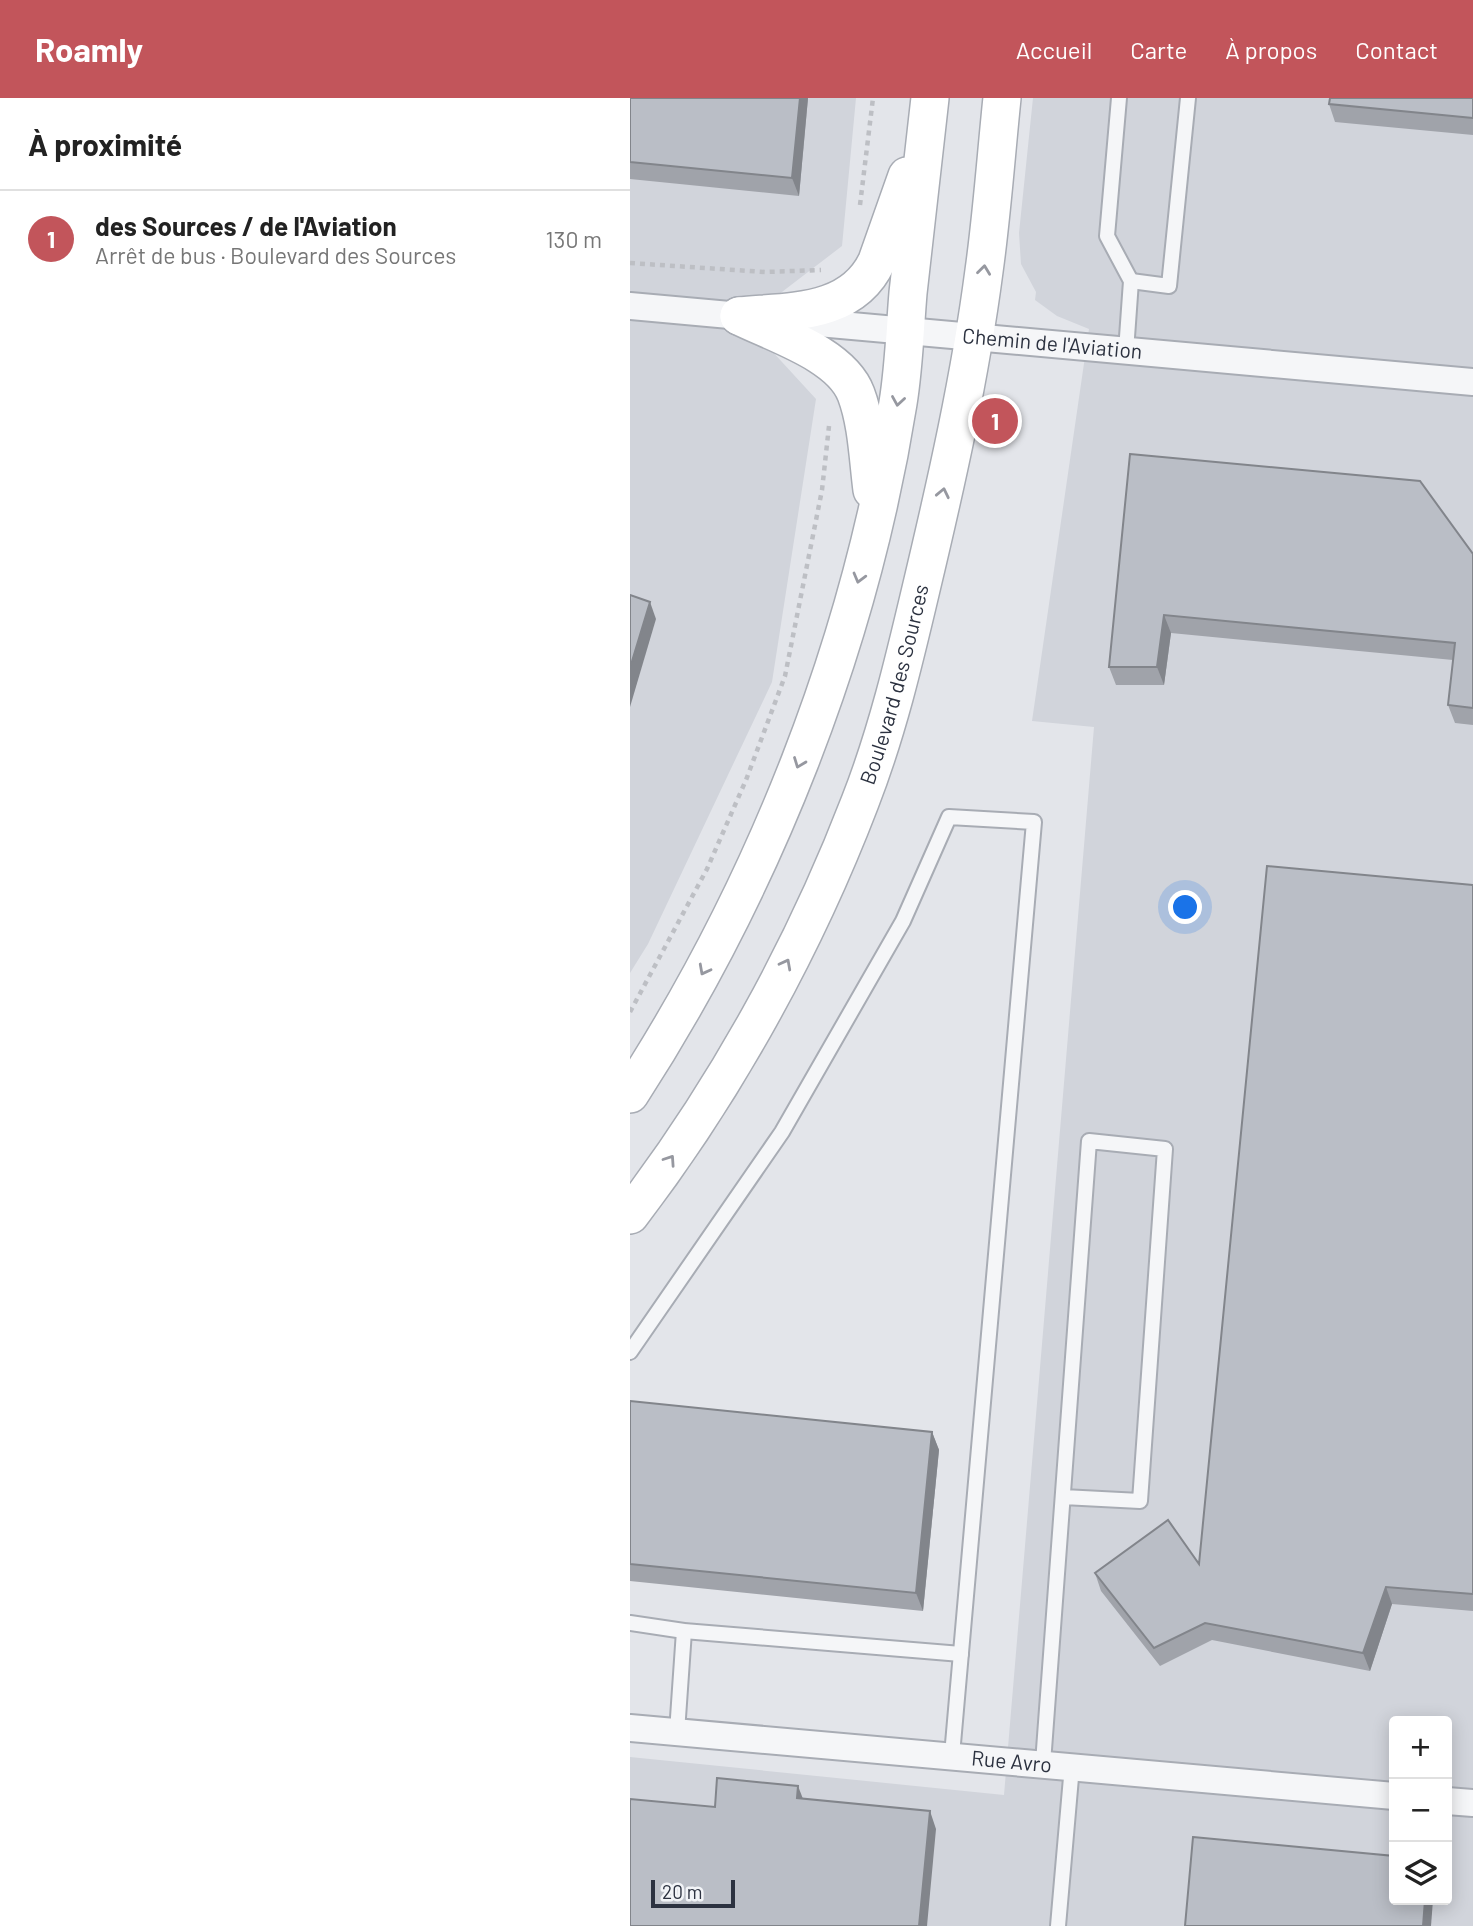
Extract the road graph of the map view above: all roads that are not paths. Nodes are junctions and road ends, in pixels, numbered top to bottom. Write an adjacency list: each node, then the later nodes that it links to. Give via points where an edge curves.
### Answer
1 (1002, 98): 9 (main road, Boulevard des Sources, one-way to 1)
2 (1119, 98): 5 (lane, via 1107,236)
3 (1188, 98): 5 (lane, via 1169,286)
4 (929, 108): 7 (main road, via 877,261 864,283 824,306); 8 (main road)
5 (1131, 281): 10 (lane)
6 (630, 306): 7 (street, Chemin de l'Aviation)
7 (739, 316): 8 (street, Chemin de l'Aviation); 12 (main road, via 830,361 849,380 859,406)
8 (906, 333): 9 (street, Chemin de l'Aviation); 12 (main road, one-way to 12, via 898,403)
9 (973, 338): 10 (street, Chemin de l'Aviation); 14 (main road, Boulevard des Sources, one-way to 9, via 695,1123 757,1018 810,917 860,804 909,638)
10 (1126, 351): 11 (street, Chemin de l'Aviation)
11 (1473, 382)
12 (876, 511): 13 (main road, one-way to 13, via 834,661 790,786 714,952)
13 (630, 1094)
14 (630, 1215)
15 (630, 1352): 19 (lane, via 789,1121 904,921 949,817 1034,822)
16 (1063, 1497): 16 (lane, via 1089,1141 1165,1149 1140,1501); 23 (lane)
17 (630, 1623): 18 (lane)
18 (684, 1631): 19 (lane); 21 (lane)
19 (961, 1654): 22 (lane)
20 (630, 1728): 21 (street, Rue Avro)
21 (677, 1732): 22 (street, Rue Avro)
22 (952, 1755): 23 (street, Rue Avro)
23 (1043, 1763): 24 (street, Rue Avro)
24 (1072, 1766): 25 (street, Rue Avro); 28 (lane)
25 (1389, 1796)
26 (1452, 1801): 27 (street)
27 (1473, 1803)
28 (1058, 1926)

